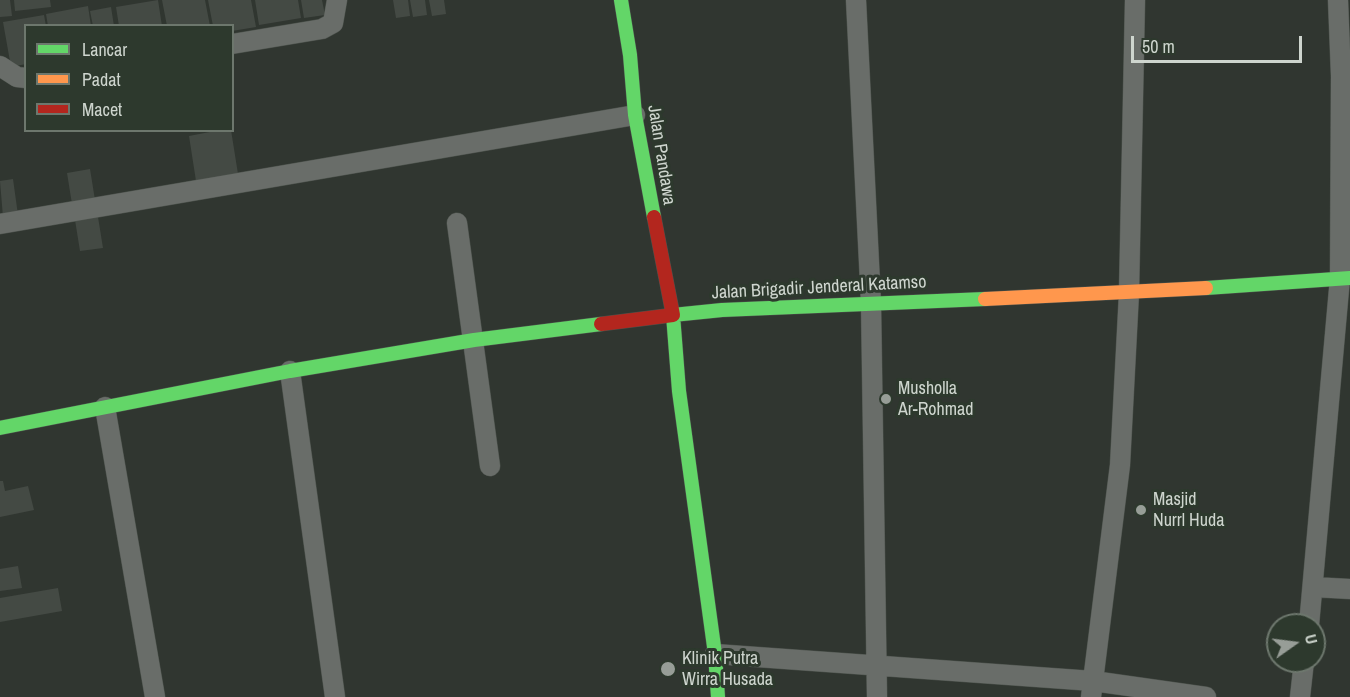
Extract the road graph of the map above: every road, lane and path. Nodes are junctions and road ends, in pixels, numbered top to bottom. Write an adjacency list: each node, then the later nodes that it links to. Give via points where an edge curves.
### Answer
1 (337, 0): 6 (street, via 333,23 322,29)
2 (621, 0): 10 (main road, Jalan Pandawa)
3 (856, 0): 15 (street)
4 (1135, 0): 14 (street)
5 (1338, 0): 8 (street)
6 (234, 44)
7 (0, 66): 9 (street)
8 (1345, 76): 13 (street)
9 (24, 78)
10 (635, 115): 11 (street); 16 (main road, Jalan Pandawa)
11 (0, 224)
12 (457, 224): 17 (street)
13 (1345, 278): 14 (main road, Jalan Brigadir Jenderal Katamso); 22 (street)
14 (1129, 293): 15 (main road, Jalan Brigadir Jenderal Katamso); 28 (street, via 1120,465)
15 (871, 303): 16 (main road, Jalan Brigadir Jenderal Katamso); 26 (street)
16 (673, 315): 17 (main road, Jalan Brigadir Jenderal Katamso); 25 (main road, via 679,391)
17 (474, 340): 18 (main road, Jalan Brigadir Jenderal Katamso); 21 (street)
18 (290, 370): 19 (main road, Jalan Brigadir Jenderal Katamso); 30 (street)
19 (105, 407): 20 (main road, Jalan Brigadir Jenderal Katamso); 29 (street)
20 (0, 428)
21 (490, 466)
22 (1313, 587): 23 (street); 24 (street)
23 (1350, 589)
24 (1310, 613)
25 (715, 654): 26 (street); 31 (main road)
26 (876, 666): 28 (street); 32 (street)
27 (1303, 673): 34 (street)
28 (1092, 689): 33 (street)
29 (155, 697)
30 (335, 697)
31 (718, 697)
32 (877, 697)
33 (1206, 697)
34 (1300, 697)

